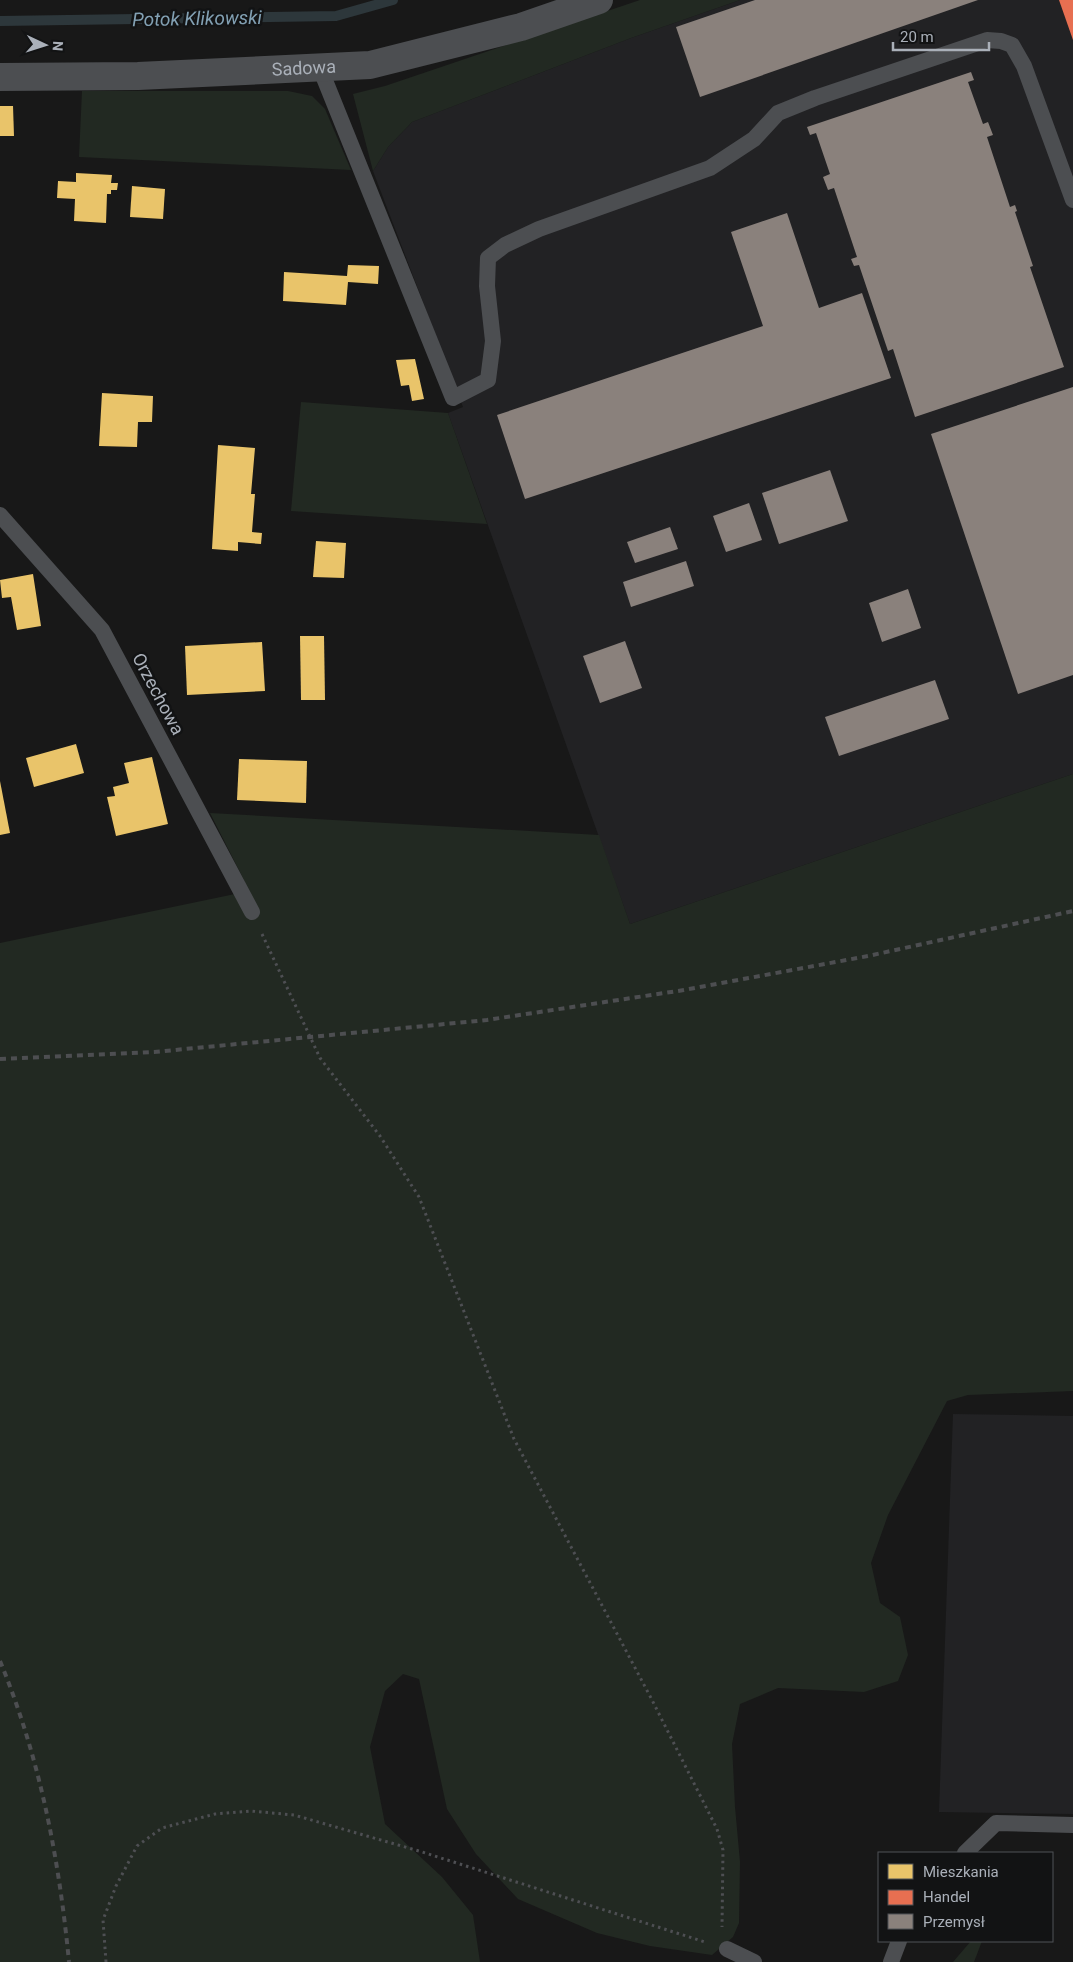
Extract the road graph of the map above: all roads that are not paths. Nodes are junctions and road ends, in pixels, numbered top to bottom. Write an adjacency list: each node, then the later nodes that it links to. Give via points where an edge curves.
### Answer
1 (599, 0): 2 (street, Sadowa, via 521,27 370,65)
2 (320, 68): 3 (street, Sadowa, via 138,76); 4 (lane, via 453,398 488,380 493,341 488,258 505,245 539,229 710,168 754,139 778,113 987,40 1012,45 1024,66)
3 (0, 77)
4 (1073, 200)
5 (0, 515): 6 (lane, Orzechowa, via 102,630)
6 (252, 912)
7 (1073, 1825): 8 (lane, via 996,1823)
8 (966, 1852)
9 (899, 1942): 12 (lane)
10 (727, 1949): 11 (lane)
11 (754, 1962)
12 (891, 1962)

